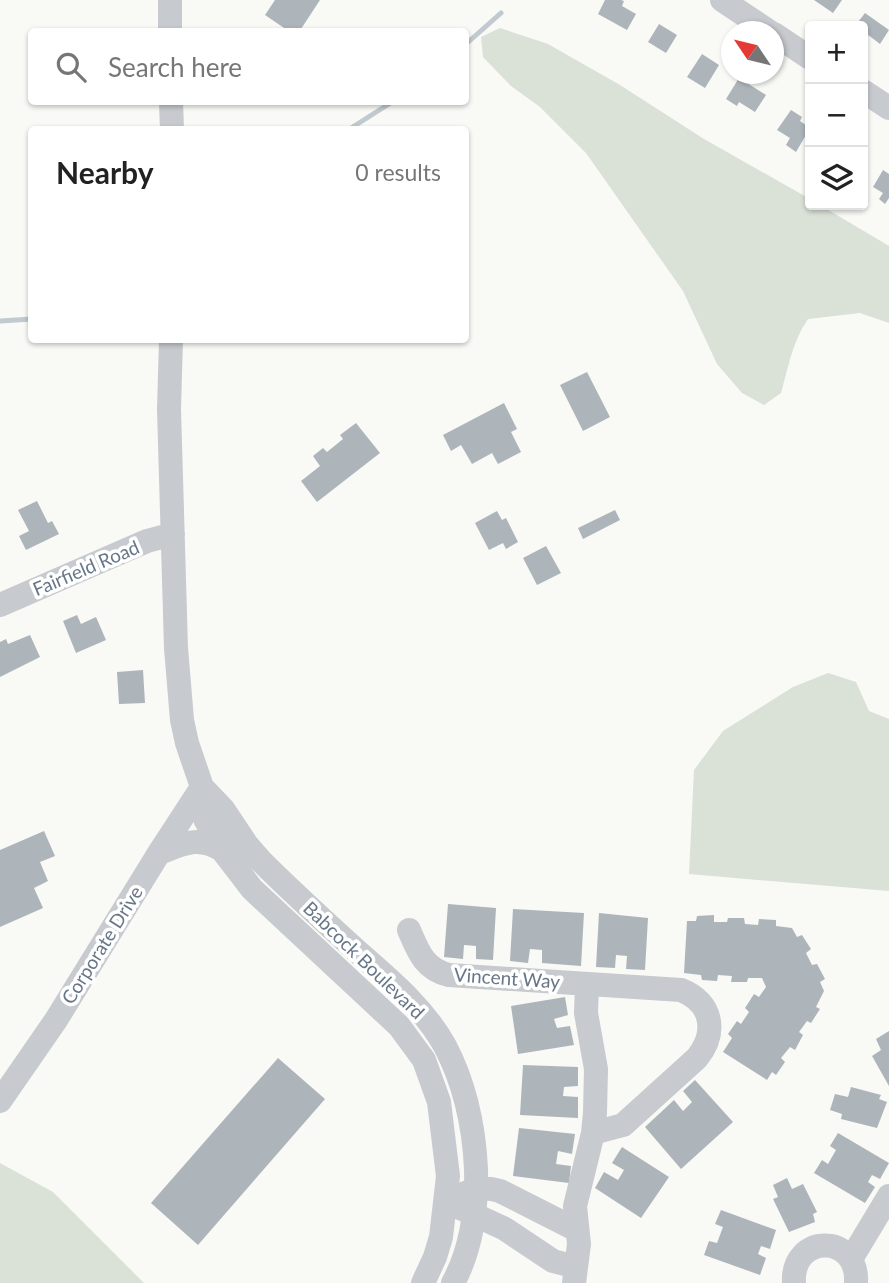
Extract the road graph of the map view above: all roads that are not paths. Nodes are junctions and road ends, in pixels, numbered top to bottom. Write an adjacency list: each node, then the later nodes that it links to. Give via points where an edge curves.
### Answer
1 (170, 0): 4 (street)
2 (722, 0): 3 (street)
3 (754, 21)
4 (170, 28)
5 (784, 41): 6 (street)
6 (805, 55)
7 (868, 94): 9 (street)
8 (171, 105): 10 (street)
9 (889, 108)
10 (172, 126)
11 (171, 343): 12 (street, Babcock Boulevard)
12 (173, 534): 13 (street, Fairfield Road); 14 (street, Babcock Boulevard, via 180,694 187,743)
13 (0, 605)
14 (202, 787): 15 (street, Babcock Boulevard, via 205,819); 16 (street, Corporate Drive); 21 (street, Babcock Boulevard, via 261,861 402,990 430,1024 465,1095 475,1149)
15 (222, 850): 16 (street, via 201,841); 23 (street, Babcock Boulevard, via 252,888 414,1045 432,1081 443,1123)
16 (159, 853): 19 (street, Corporate Drive)
17 (409, 930): 18 (street, Vincent Way, via 425,963 436,972)
18 (587, 984): 20 (street, Vincent Way, via 586,1013 596,1069); 20 (street, Vincent Way, via 681,990 703,1004 710,1026 705,1049 630,1120 613,1130)
19 (0, 1101)
20 (593, 1133): 25 (street, Vincent Way, via 575,1206)
21 (476, 1188): 23 (street); 24 (street, Babcock Boulevard); 25 (street, via 500,1191)
22 (889, 1196): 26 (street)
23 (447, 1201): 24 (street, Vincent Way); 28 (street, Babcock Boulevard, via 435,1257)
24 (474, 1216): 27 (street, Vincent Way, via 505,1229); 29 (street, Babcock Boulevard)
25 (577, 1230): 27 (street, Vincent Way)
26 (850, 1259): 30 (street, via 829,1245 809,1249 796,1264); 31 (street)
27 (575, 1275)
28 (423, 1283)
29 (453, 1283)
30 (794, 1283)
31 (856, 1283)

